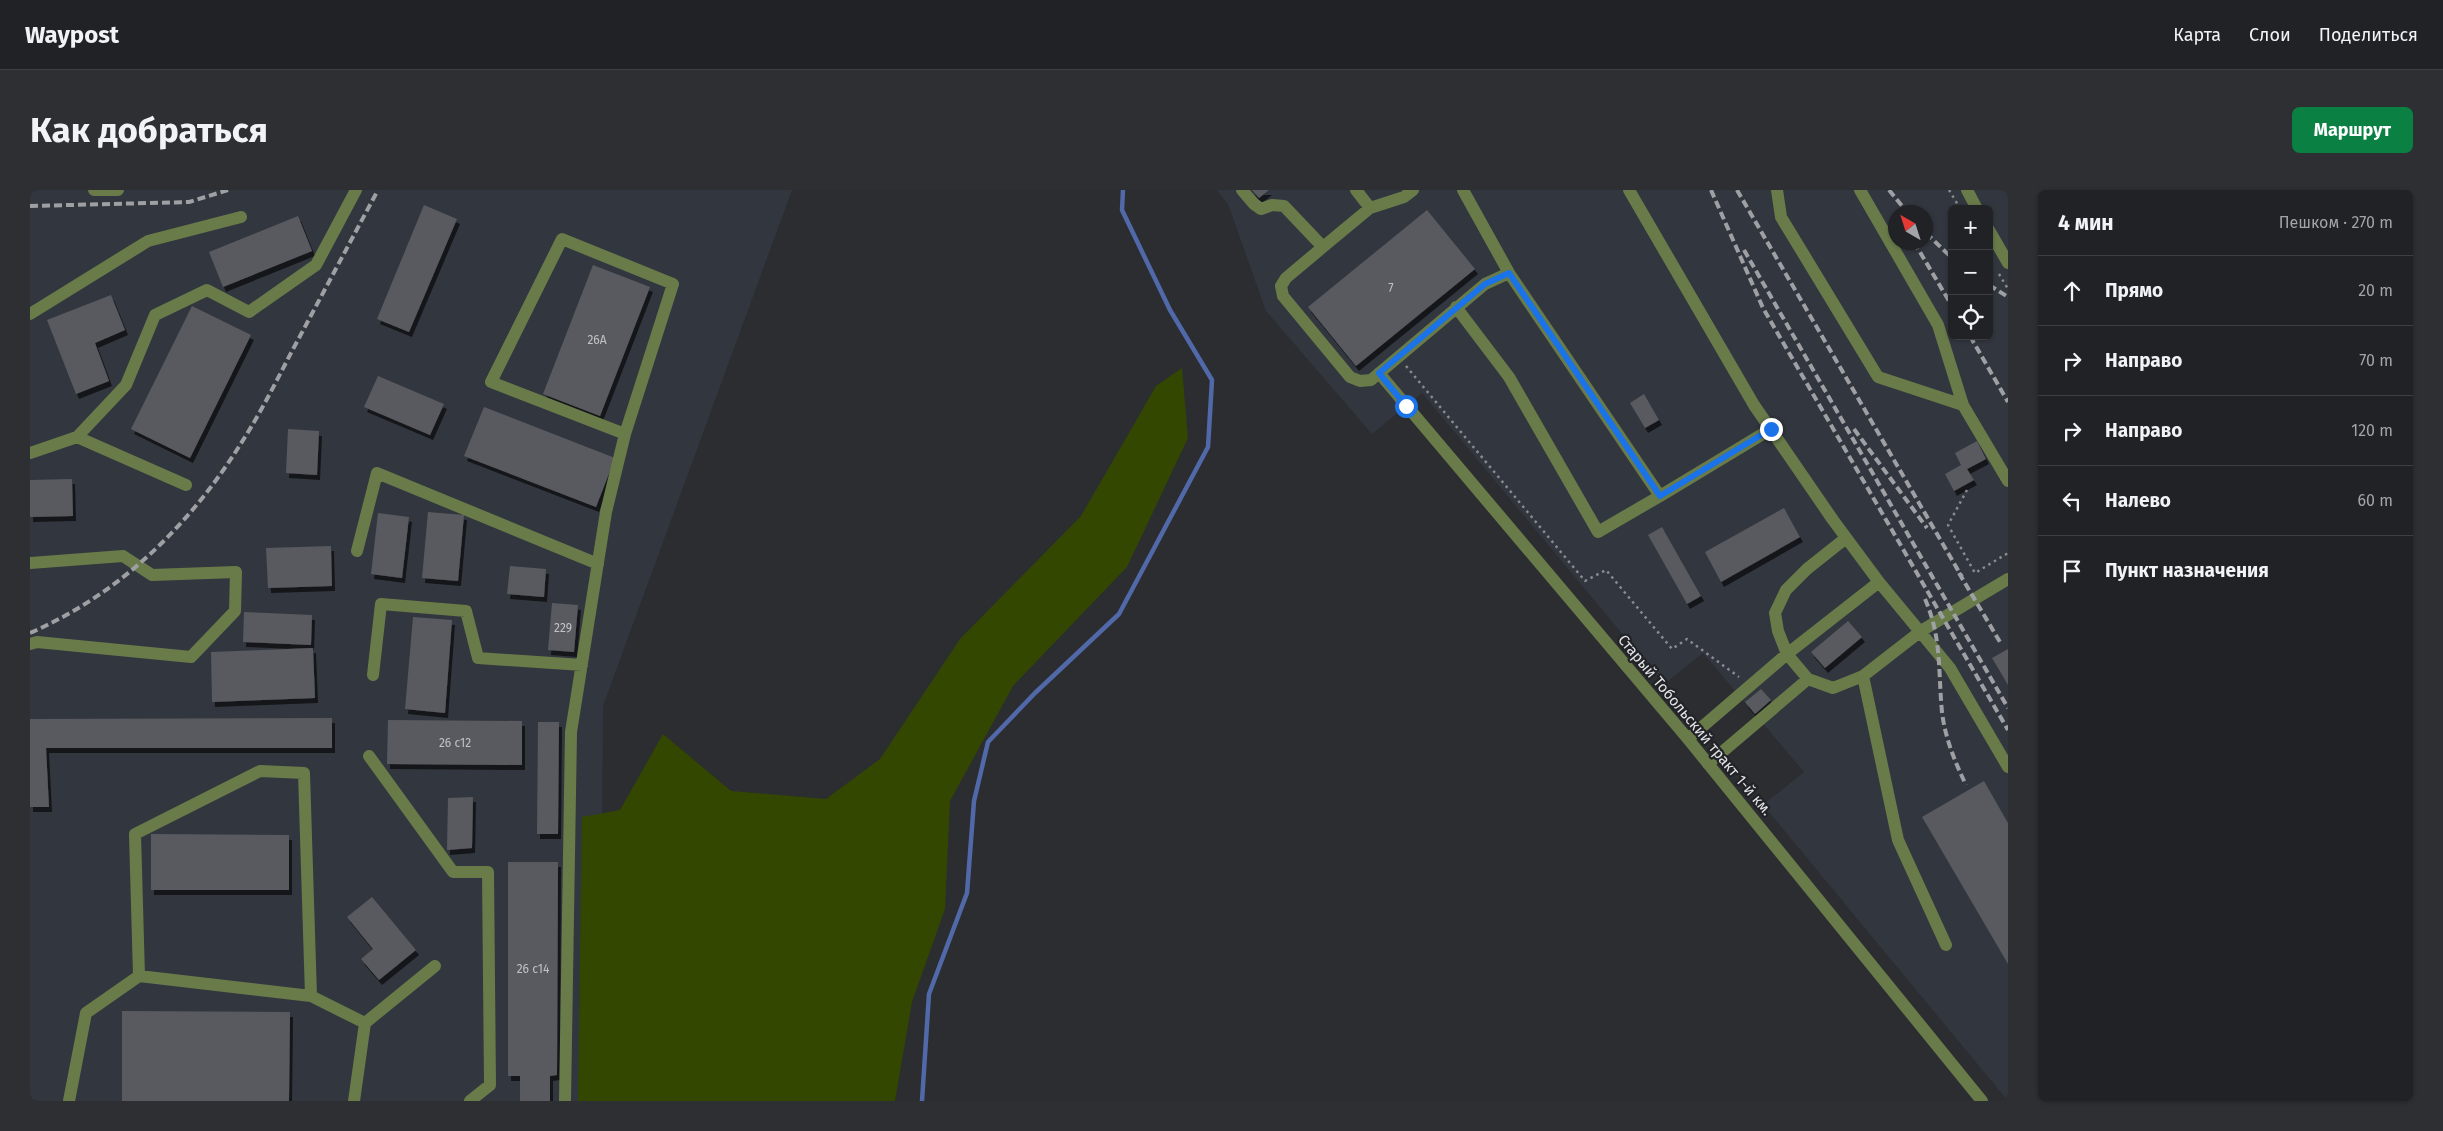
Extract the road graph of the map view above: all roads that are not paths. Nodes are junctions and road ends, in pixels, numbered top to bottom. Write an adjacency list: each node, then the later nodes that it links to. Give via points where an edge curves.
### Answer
1 (94, 190): 2 (lane)
2 (118, 190)
3 (356, 190): 25 (lane, via 316,265 249,312 207,290 155,315 126,385)
4 (1242, 190): 16 (lane, via 1261,209 1272,205 1284,206)
5 (1356, 190): 13 (lane)
6 (1413, 190): 13 (lane, via 1404,197)
7 (1463, 190): 18 (lane)
8 (1629, 190): 23 (lane)
9 (1778, 190): 22 (lane, via 1781,217 1878,377)
10 (1860, 190): 22 (lane, via 1938,325)
11 (1967, 190): 12 (lane)
12 (1975, 205)
13 (1370, 208): 16 (lane)
14 (242, 217): 20 (lane, via 148,241)
15 (1993, 237): 17 (lane)
16 (1323, 247): 21 (lane, via 1286,278 1281,286 1283,296 1350,377 1360,381 1371,380)
17 (2008, 263)
18 (1509, 273): 19 (lane, via 1485,284); 29 (lane)
19 (1456, 307): 21 (lane); 29 (lane, via 1509,377 1598,532)
20 (30, 314)
21 (1379, 373): 43 (lane, Старый Тобольский тракт 1-й км.)
22 (1963, 405): 27 (lane)
23 (1771, 429): 29 (lane); 30 (lane)
24 (625, 434): 24 (lane, via 673,284 562,239 491,382); 33 (lane, via 606,512)
25 (77, 437): 26 (lane); 28 (lane)
26 (30, 453)
27 (2008, 481)
28 (186, 485)
29 (1660, 496)
30 (1846, 538): 35 (lane); 38 (lane, via 1786,590 1775,613)
31 (357, 551): 33 (lane, via 377,473)
32 (30, 564): 37 (lane, via 124,556 152,575 236,572 235,611 191,657 37,642)
33 (598, 564): 39 (lane)
34 (2008, 579): 36 (lane)
35 (1879, 582): 36 (lane); 38 (lane)
36 (1921, 631): 41 (lane); 46 (lane, via 1950,668)
37 (30, 644)
38 (1787, 654): 42 (lane); 43 (lane)
39 (582, 665): 40 (lane, via 478,658 466,611 381,604); 55 (lane, via 571,732)
40 (373, 675)
41 (1862, 676): 42 (lane, via 1832,688); 47 (lane, via 1898,840)
42 (1808, 679): 45 (lane)
43 (1688, 739): 45 (lane, Старый Тобольский тракт 1-й км.)
44 (369, 756): 54 (lane, via 453,872 488,872 490,1085)
45 (1708, 764): 56 (lane, Старый Тобольский тракт 1-й км.)
46 (2008, 767)
47 (1946, 946)
48 (435, 966): 51 (lane)
49 (139, 976): 50 (lane); 50 (lane, via 135,834 260,771 304,772); 52 (lane, via 86,1013)
50 (311, 996): 51 (lane)
51 (365, 1023): 53 (lane)
52 (69, 1101)
53 (354, 1101)
54 (470, 1101)
55 (565, 1101)
56 (1982, 1101)

